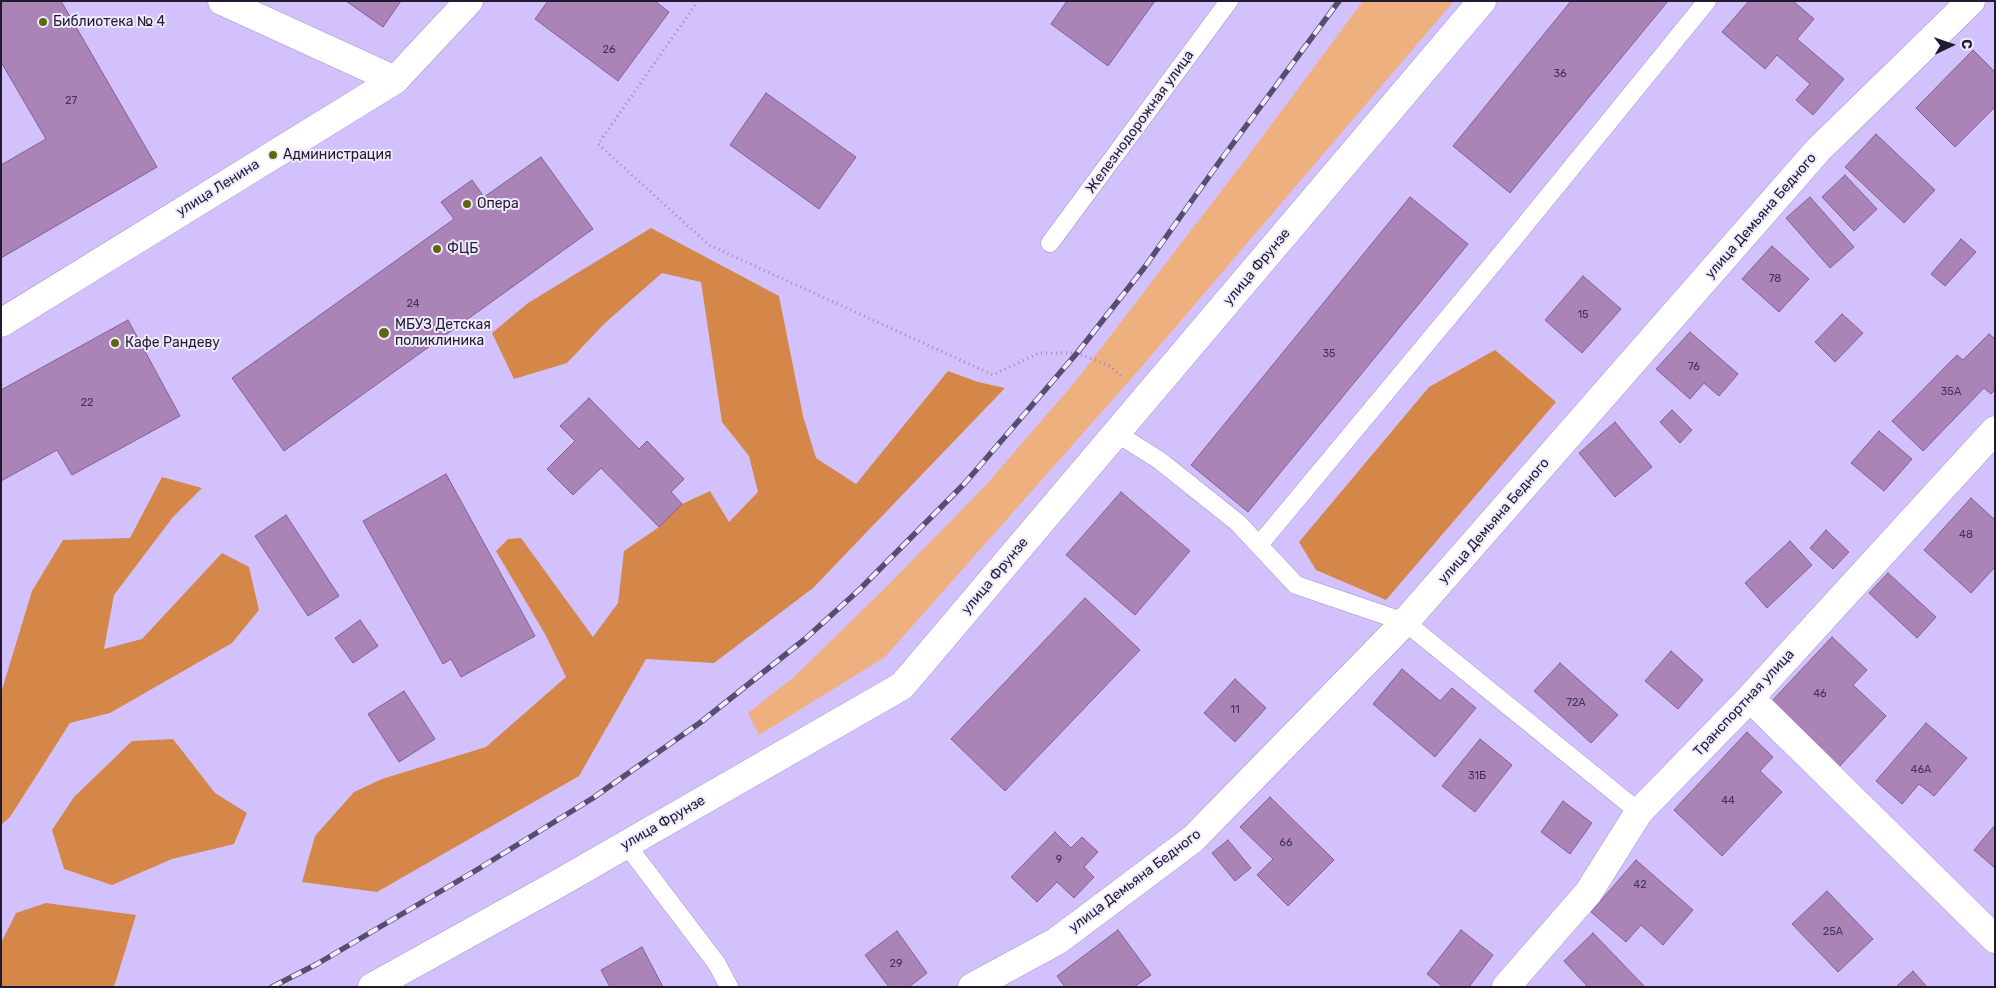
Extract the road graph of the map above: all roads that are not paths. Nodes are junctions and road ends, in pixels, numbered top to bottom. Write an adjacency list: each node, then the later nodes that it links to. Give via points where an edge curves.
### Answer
1 (222, 1): 7 (street)
2 (469, 1): 7 (street, улица Ленина)
3 (1229, 1): 8 (lane, Железнодорожная улица)
4 (1482, 1): 11 (street, улица Фрунзе)
5 (1707, 1): 12 (lane)
6 (1971, 1): 13 (street, улица Демьяна Бедного, via 1818,150)
7 (395, 80): 9 (street, улица Ленина)
8 (1050, 243)
9 (1, 323)
10 (1995, 430): 14 (street, Транспортная улица)
11 (1116, 434): 12 (lane, via 1159,460 1238,523); 16 (street, улица Фрунзе, via 902,686)
12 (1259, 545): 13 (lane, via 1296,584)
13 (1406, 622): 15 (lane); 20 (street, улица Демьяна Бедного, via 1193,839 1057,941)
14 (1750, 698): 15 (street, Транспортная улица); 17 (street)
15 (1640, 812): 21 (street, Транспортная улица, via 1588,893)
16 (626, 844): 18 (street, улица Фрунзе); 19 (lane, via 717,964)
17 (1995, 939)
18 (372, 987)
19 (729, 987)
20 (972, 987)
21 (1506, 987)

